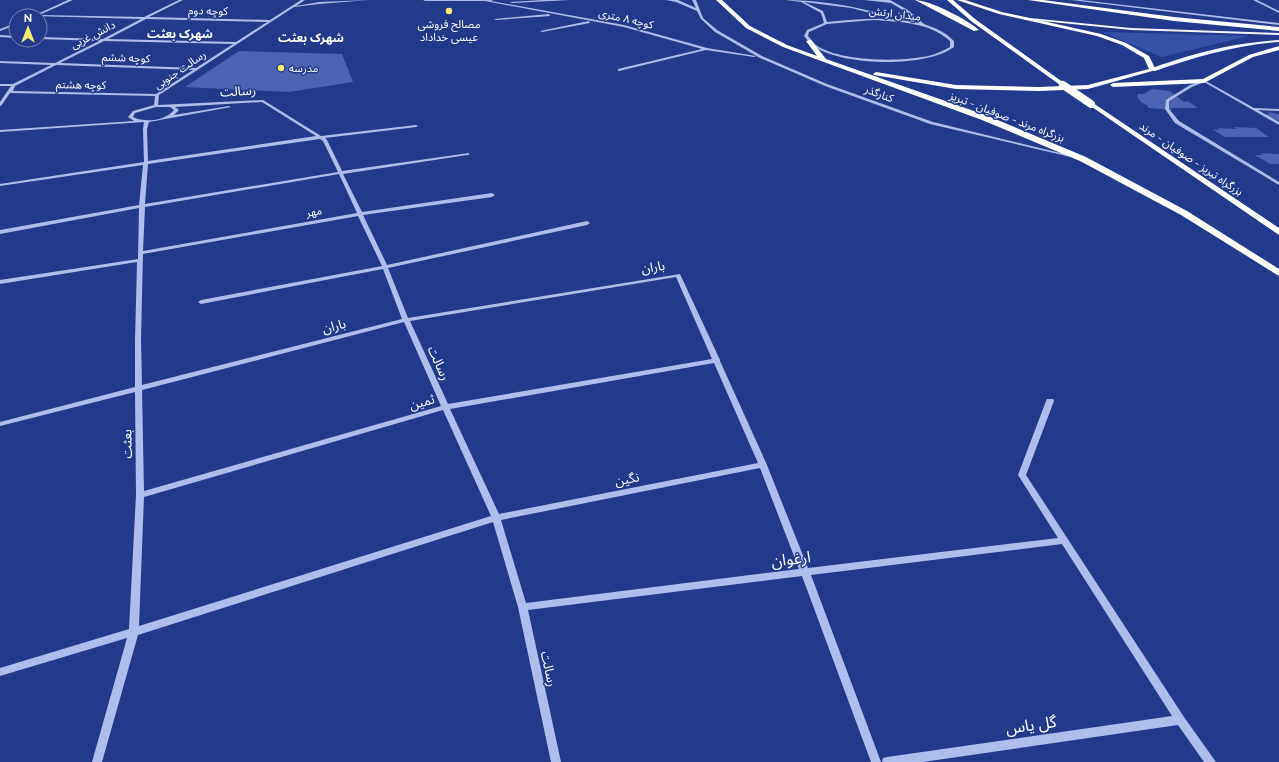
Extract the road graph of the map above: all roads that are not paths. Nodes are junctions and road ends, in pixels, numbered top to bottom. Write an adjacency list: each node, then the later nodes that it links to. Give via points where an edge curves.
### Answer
1 (71, 0): 23 (street)
2 (181, 0): 29 (street, دانش غربی)
3 (302, 0): 24 (street, رسالت جنوبی)
4 (367, 0): 24 (street, via 319,3)
5 (425, 0): 6 (street)
6 (488, 0): 7 (street); 8 (street); 27 (street, کوچه ۸ متری)
7 (499, 0)
8 (568, 0)
9 (668, 0): 25 (street)
10 (719, 0): 44 (highway, بزرگراه مرند - صوفیان - تبریز, via 748,27)
11 (787, 0): 12 (street)
12 (796, 0): 34 (street, via 822,12); 35 (street, via 852,8)
13 (866, 0): 22 (street)
14 (888, 0): 22 (street)
15 (918, 0): 57 (highway, via 935,7)
16 (950, 0): 57 (highway)
17 (960, 0): 30 (highway)
18 (1031, 0): 38 (highway, via 1174,19)
19 (1073, 0): 36 (street)
20 (1254, 0): 26 (street)
21 (694, 2): 25 (street, کنارگذر)
22 (892, 2): 37 (street, via 908,11)
23 (48, 10)
24 (287, 10): 32 (street, رسالت جنوبی)
25 (697, 10): 53 (street, کنارگذر, via 716,31)
26 (1279, 12)
27 (559, 14): 31 (street); 33 (street, کوچه ۸ متری)
28 (48, 16): 29 (street, کوچه دوم)
29 (145, 18): 32 (street, کوچه دوم); 43 (street, دانش غربی)
30 (1022, 18): 40 (main road, via 1131,29); 60 (highway, via 1099,35 1124,44 1147,57)
31 (496, 19)
32 (269, 21): 48 (street, رسالت جنوبی)
33 (594, 21): 39 (street); 51 (street, کوچه ۸ متری, via 624,26)
34 (826, 23): 35 (street, میدان ارتش, via 873,19); 45 (street, میدان ارتش, via 808,30 806,36)
35 (909, 23): 37 (street, میدان ارتش)
36 (1279, 24)
37 (924, 26): 52 (street, میدان ارتش, via 947,36 952,41 952,47 937,56 904,60 864,59)
38 (1279, 29)
39 (542, 31)
40 (1244, 33): 41 (main road); 47 (main road, via 1263,39)
41 (1279, 34)
42 (48, 38): 43 (street)
43 (104, 39): 48 (street); 56 (street, دانش غربی)
44 (771, 39): 49 (highway); 55 (highway, بزرگراه مرند - صوفیان - تبریز)
45 (809, 41): 49 (highway); 52 (street, میدان ارتش)
46 (1279, 41): 47 (main road)
47 (1257, 42): 60 (main road, via 1229,46)
48 (236, 43): 58 (street, رسالت جنوبی)
49 (814, 48): 52 (highway); 55 (highway)
50 (1279, 48): 61 (highway, via 1250,56)
51 (707, 49): 53 (street, کوچه ۸ متری); 59 (street)
52 (829, 52)
53 (761, 57): 79 (street, کنارگذر, via 826,85 932,123)
54 (0, 62): 56 (street, کوچه ششم)
55 (826, 62): 64 (highway, via 867,72 956,87); 79 (highway, بزرگراه مرند - صوفیان - تبریز, via 984,118)
56 (56, 64): 58 (street, کوچه ششم); 63 (street, دانش غربی)
57 (1034, 64): 89 (highway, بزرگراه تبریز - صوفیان - مرند, bridge)
58 (196, 69): 65 (street, رسالت جنوبی)
59 (619, 70)
60 (1153, 70): 64 (highway)
61 (1204, 82): 64 (highway); 70 (street); 82 (street, via 1191,86 1167,101 1168,109 1177,122)
62 (0, 85): 63 (street)
63 (13, 86): 65 (street, کوچه هشتم, via 11,92); 67 (street)
64 (1088, 87)
65 (157, 95): 68 (street, رسالت جنوبی)
66 (263, 101): 69 (street, رسالت); 72 (street); 77 (street, رسالت)
67 (0, 105)
68 (156, 106): 69 (street, رسالت); 73 (street, رسالت, via 140,109 130,117)
69 (171, 106): 72 (street, via 177,110)
70 (1253, 109): 71 (street); 74 (street)
71 (1279, 110)
72 (164, 118): 73 (street)
73 (147, 121): 76 (street); 80 (street, بعثت)
74 (1279, 124)
75 (416, 126): 77 (street)
76 (0, 131)
77 (322, 137): 80 (street); 81 (street, رسالت)
78 (467, 154): 81 (street)
79 (1083, 159): 92 (highway, بزرگراه مرند - صوفیان - تبریز, via 1184,213)
80 (146, 162): 83 (street); 85 (street, بعثت)
81 (341, 172): 85 (street); 86 (street, رسالت)
82 (1279, 184)
83 (0, 185)
84 (492, 195): 86 (street, مهر)
85 (142, 205): 88 (street); 90 (street, بعثت)
86 (360, 214): 90 (street, مهر); 91 (street, رسالت)
87 (587, 222): 91 (street)
88 (0, 232)
89 (1279, 232)
90 (141, 256): 93 (street, مهر); 97 (street, بعثت)
91 (385, 267): 94 (street); 95 (street, رسالت)
92 (1279, 273)
93 (0, 282)
94 (201, 302)
95 (406, 320): 96 (street, باران, via 678,275); 97 (street, باران); 99 (street, رسالت)
96 (718, 360): 99 (street, ثمین); 101 (street)
97 (138, 389): 100 (street, باران); 102 (street, بعثت)
98 (1050, 401): 104 (street, via 1022,475)
99 (446, 407): 102 (street, ثمین); 103 (street, رسالت)
100 (0, 424)
101 (763, 465): 103 (street, نگین); 105 (street)
102 (140, 495): 107 (street, بعثت)
103 (496, 518): 106 (street, رسالت); 107 (street, نگین)
104 (1064, 540): 105 (street, ارغوان); 109 (street)
105 (805, 572): 106 (street, ارغوان); 112 (street)
106 (523, 607): 111 (street, رسالت)
107 (134, 632): 108 (street, نگین); 110 (street, بعثت)
108 (0, 672)
109 (1180, 720): 113 (street, گل یاس); 114 (street)
110 (97, 762)
111 (556, 762)
112 (876, 762)
113 (887, 762)
114 (1210, 762)

